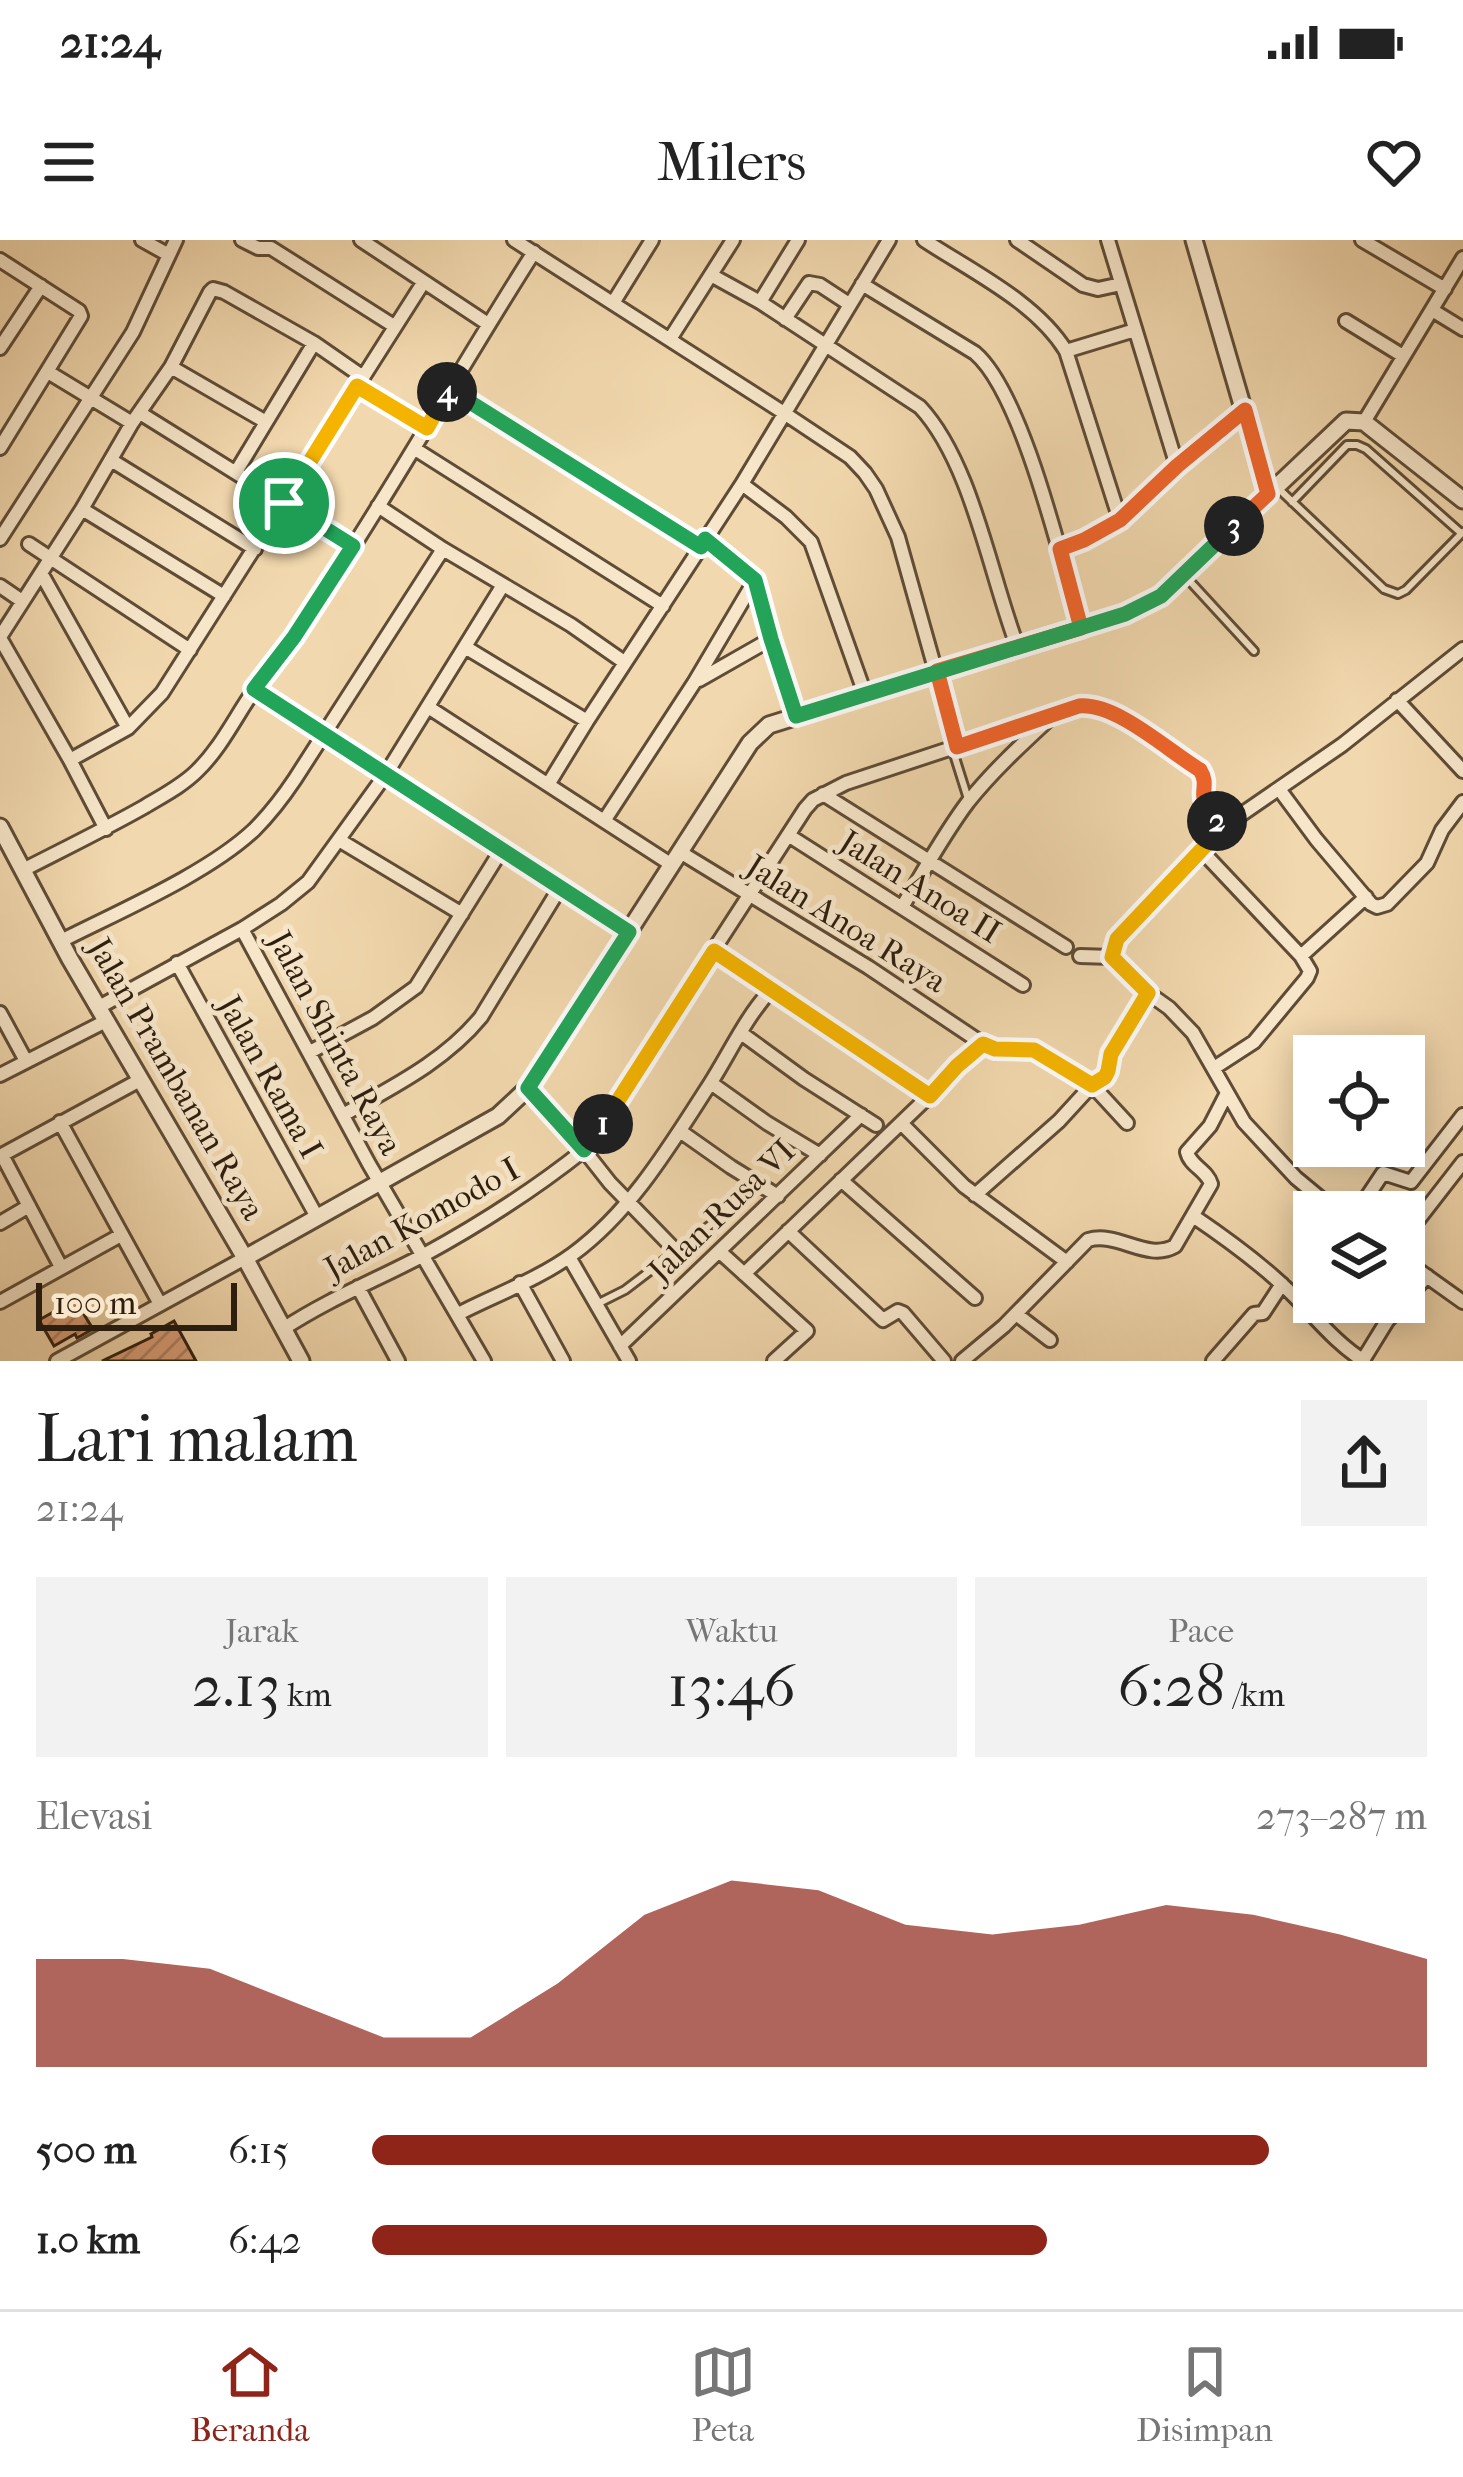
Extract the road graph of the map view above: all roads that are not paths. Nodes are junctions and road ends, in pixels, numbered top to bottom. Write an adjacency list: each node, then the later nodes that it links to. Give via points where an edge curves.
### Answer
1 (142, 240): 16 (street)
2 (176, 240): 16 (street)
3 (242, 240): 33 (street, via 272,248)
4 (361, 240): 20 (street)
5 (514, 240): 15 (street)
6 (652, 240): 26 (street)
7 (733, 240): 19 (street)
8 (798, 240): 25 (street)
9 (889, 240): 21 (street)
10 (924, 240): 41 (street, via 1038,316)
11 (1017, 240): 22 (street, via 1082,285)
12 (1108, 240): 22 (street)
13 (1194, 240): 48 (street)
14 (1362, 240): 24 (street)
15 (534, 252): 26 (street); 32 (street)
16 (169, 255): 47 (street, via 141,319)
17 (1463, 258): 24 (street)
18 (0, 260): 23 (street)
19 (711, 275): 25 (street); 37 (street)
20 (423, 283): 32 (street); 33 (street)
21 (862, 284): 27 (street); 74 (street, via 988,364)
22 (1121, 284): 36 (street)
23 (41, 286): 34 (street); 44 (street, via 81,316)
24 (1445, 289): 28 (street)
25 (760, 302): 29 (street)
26 (613, 303): 37 (street)
27 (849, 304): 29 (street, via 809,283); 39 (street)
28 (1432, 310): 35 (street); 42 (street)
29 (785, 319): 39 (street)
30 (0, 320): 34 (street)
31 (1346, 322): 42 (street)
32 (488, 324): 46 (street)
33 (394, 326): 45 (street)
34 (13, 328): 40 (street)
35 (1463, 329)
36 (1135, 330): 41 (street); 57 (street)
37 (670, 339): 49 (street)
38 (314, 343): 43 (street, via 213,289); 45 (street); 51 (street)
39 (824, 344): 49 (street); 87 (street, via 936,424)
40 (0, 348)
41 (1066, 351): 66 (street)
42 (1403, 356): 52 (street)
43 (171, 367): 50 (street); 51 (street)
44 (49, 371): 47 (street); 54 (street)
45 (360, 381): 53 (street); 63 (street)
46 (449, 389): 53 (street); 69 (street)
47 (90, 398): 50 (street); 68 (street)
48 (1245, 410): 57 (street); 60 (street)
49 (784, 413): 59 (street); 92 (street, via 850,458 876,489)
50 (136, 418): 56 (street); 58 (street)
51 (266, 422): 58 (street)
52 (1364, 422): 60 (street, via 1346,422); 61 (street)
53 (427, 428): 55 (street)
54 (0, 448)
55 (415, 449): 64 (street); 82 (street)
56 (111, 460): 65 (street); 72 (street)
57 (1177, 466): 66 (street)
58 (236, 472): 63 (street)
59 (742, 484): 69 (street); 95 (street, via 811,542)
60 (1272, 491): 62 (lane); 76 (street)
61 (1463, 500)
62 (1292, 502): 67 (lane, via 1357,445); 67 (lane, via 1398,594)
63 (284, 503): 71 (street); 72 (street)
64 (378, 506): 71 (street); 73 (street)
65 (82, 509): 75 (street); 80 (street)
66 (1120, 520): 74 (street)
67 (1462, 532)
68 (0, 539)
69 (703, 543): 77 (street); 82 (street)
70 (28, 544): 75 (street)
71 (353, 546): 94 (street)
72 (255, 549): 80 (street)
73 (443, 549): 78 (street); 102 (street)
74 (1060, 549): 83 (street)
75 (45, 566): 81 (street); 89 (street); 101 (street)
76 (1184, 575): 83 (street, via 1142,606); 90 (lane)
77 (755, 580): 85 (street); 93 (street)
78 (503, 585): 86 (street); 91 (street)
79 (0, 586): 81 (street)
80 (224, 596): 89 (street)
81 (22, 601): 84 (street)
82 (662, 606): 91 (street)
83 (1081, 628): 87 (street)
84 (0, 638): 104 (street)
85 (771, 639): 93 (street); 98 (street)
86 (465, 647): 97 (street); 100 (street)
87 (1018, 648): 92 (street)
88 (1463, 649): 96 (street)
89 (190, 650): 101 (street)
90 (1254, 651)
91 (624, 662): 100 (street)
92 (937, 671): 95 (street); 103 (street)
93 (694, 683): 112 (street)
94 (254, 689): 102 (street); 115 (street, via 194,775)
95 (865, 694): 98 (street)
96 (1397, 700): 105 (street); 108 (street)
97 (428, 707): 106 (street); 107 (street, Jalan Anoa Raya)
98 (796, 716): 120 (street, via 750,742)
99 (1054, 716): 103 (street); 110 (street); 114 (street, via 1094,705 1143,732 1200,770 1203,802)
100 (586, 721): 107 (street)
101 (128, 728): 104 (street)
102 (323, 736): 106 (street); 130 (street, via 252,832)
103 (955, 748): 109 (street); 110 (lane)
104 (70, 760): 115 (street)
105 (1463, 771)
106 (386, 774): 117 (street); 118 (street)
107 (549, 784): 112 (street, Jalan Anoa Raya)
108 (1279, 789): 114 (street); 125 (street)
109 (824, 794): 116 (street, Jalan Komodo I); 121 (street)
110 (969, 802): 121 (street)
111 (1463, 802): 125 (street, via 1427,863 1387,904 1377,907)
112 (604, 821): 120 (street, Jalan Anoa Raya)
113 (0, 827): 122 (street, Jalan Prambanan Raya)
114 (1223, 827): 119 (street)
115 (106, 829): 122 (street)
116 (788, 835): 124 (street, Jalan Komodo I); 126 (street, Jalan Anoa II)
117 (339, 840): 127 (street); 128 (street, via 308,882)
118 (502, 849): 123 (street); 127 (street)
119 (1201, 850): 134 (street); 135 (street, via 1117,939)
120 (676, 859): 124 (street, Jalan Anoa Raya); 129 (street)
121 (928, 860): 126 (street); 131 (street)
122 (23, 870): 130 (street, Jalan Prambanan Raya)
123 (561, 886): 129 (street); 154 (street, via 454,1047)
124 (748, 895): 132 (street, Jalan Komodo I); 143 (street, Jalan Anoa Raya)
125 (1366, 897): 134 (street)
126 (902, 907): 137 (street, Jalan Anoa II)
127 (462, 914): 144 (street, via 416,987)
128 (242, 929): 136 (street); 144 (street, Jalan Shinta Raya)
129 (629, 932): 151 (street)
130 (62, 941): 141 (street, Jalan Prambanan Raya)
131 (1066, 947)
132 (714, 951): 138 (street); 162 (street, Jalan Komodo I)
133 (1081, 956): 135 (street)
134 (1301, 956): 146 (street, via 1307,978 1254,1042)
135 (1112, 957): 139 (street)
136 (177, 963): 141 (street); 177 (street, Jalan Rama I)
137 (1023, 985)
138 (771, 990): 142 (street); 153 (street)
139 (1148, 993): 146 (street, via 1193,1034); 150 (street, via 1105,1077)
140 (0, 1013): 145 (street)
141 (103, 1014): 145 (street); 148 (street, Jalan Prambanan Raya)
142 (741, 1033): 149 (street); 155 (street)
143 (983, 1044): 150 (street, via 1034,1050); 153 (street)
144 (310, 1052): 154 (street, Jalan Shinta Raya)
145 (26, 1061): 147 (street)
146 (1214, 1068): 152 (street)
147 (0, 1076)
148 (140, 1080): 157 (street); 185 (street, Jalan Prambanan Raya)
149 (711, 1083): 161 (street); 164 (street)
150 (1092, 1085): 158 (street); 170 (street)
151 (528, 1088): 162 (street); 167 (street, via 498,1116)
152 (1226, 1095): 168 (street); 176 (street, via 1187,1152 1211,1184)
153 (930, 1096): 159 (street)
154 (343, 1114): 167 (street, Jalan Shinta Raya)
155 (861, 1115): 160 (street); 164 (street, Jalan Rusa VI)
156 (1463, 1115): 169 (street, via 1412,1182 1383,1173)
157 (60, 1122): 163 (street); 180 (street)
158 (1127, 1123)
159 (902, 1124): 166 (street); 170 (street)
160 (876, 1125)
161 (680, 1131): 171 (street); 172 (street)
162 (584, 1150): 172 (street); 183 (street, Jalan Komodo I)
163 (1, 1155): 173 (street)
164 (820, 1155): 171 (street, Jalan Rusa VI)
165 (1463, 1162): 174 (street)
166 (842, 1180): 179 (street); 193 (street)
167 (380, 1183): 177 (street); 183 (street, Jalan Shinta Raya)
168 (1312, 1191)
169 (1369, 1191)
170 (975, 1195): 186 (street)
171 (778, 1196): 182 (street, Jalan Rusa VI)
172 (630, 1201): 181 (street); 184 (street)
173 (29, 1206): 178 (street); 187 (street)
174 (1425, 1211)
175 (722, 1216): 181 (lane)
176 (1192, 1216): 186 (street, via 1168,1251 1095,1238); 191 (street)
177 (317, 1217): 185 (street)
178 (0, 1223)
179 (788, 1232): 188 (street); 210 (street, via 883,1320 904,1313)
180 (121, 1234): 187 (street); 196 (street)
181 (675, 1250): 197 (lane)
182 (719, 1251): 188 (street); 202 (street, Jalan Rusa VI)
183 (423, 1255): 192 (street, Jalan Komodo I); 198 (street, Jalan Shinta Raya)
184 (569, 1257): 190 (street); 197 (street)
185 (245, 1258): 196 (street); 200 (street, Jalan Prambanan Raya)
186 (1067, 1262): 199 (street)
187 (62, 1268): 194 (street)
188 (744, 1274): 209 (street, via 807,1331)
189 (1427, 1276): 195 (street); 213 (street)
190 (520, 1283): 198 (street); 207 (street)
191 (1282, 1284): 212 (street); 213 (street)
192 (358, 1287): 200 (street, Jalan Komodo I); 205 (street)
193 (975, 1298)
194 (0, 1302)
195 (1463, 1302)
196 (160, 1304): 203 (street)
197 (596, 1305): 202 (street)
198 (458, 1314): 206 (street, Jalan Shinta Raya)
199 (1016, 1314): 201 (street); 211 (street)
200 (283, 1329): 204 (street, Jalan Prambanan Raya)
201 (1050, 1340)
202 (620, 1346): 208 (street)
203 (57, 1361)
204 (301, 1361)
205 (398, 1361)
206 (484, 1361)
207 (563, 1361)
208 (629, 1361)
209 (774, 1361)
210 (944, 1361)
211 (962, 1361)
212 (1213, 1361)
213 (1364, 1361)

